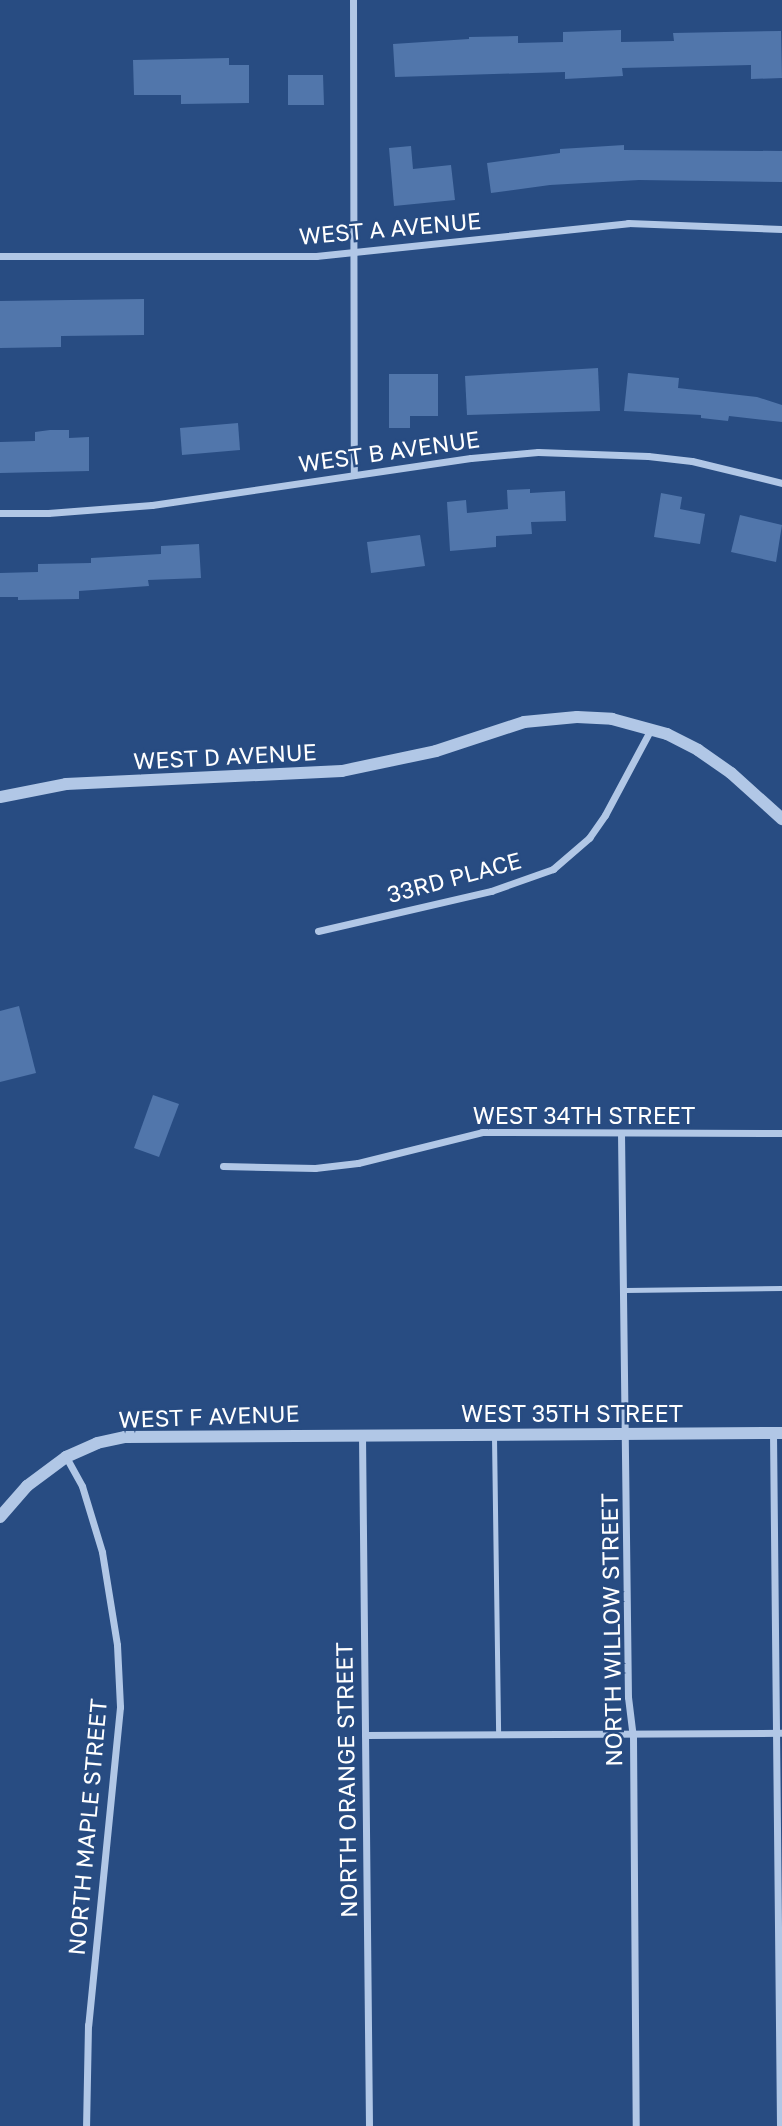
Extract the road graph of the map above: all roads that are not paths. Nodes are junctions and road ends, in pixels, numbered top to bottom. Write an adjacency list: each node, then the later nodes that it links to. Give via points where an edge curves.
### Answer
1 (353, 0): 3 (street)
2 (782, 229): 3 (street, WEST A AVENUE, via 628,223)
3 (353, 253): 4 (street, WEST A AVENUE); 5 (street)
4 (0, 256)
5 (354, 475): 6 (street, WEST B AVENUE, via 471,458 577,451 692,461); 7 (street, WEST B AVENUE, via 142,506)
6 (782, 482)
7 (0, 513)
8 (652, 728): 9 (street, WEST D AVENUE, via 612,719 554,717 391,763 342,771 66,784); 10 (street, WEST D AVENUE, via 698,750); 11 (street, 33RD PLACE, via 589,838 552,869 491,891)
9 (0, 797)
10 (782, 819)
11 (318, 931)
12 (621, 1133): 13 (street, WEST 34TH STREET); 14 (street, WEST 34TH STREET, via 482,1132 358,1163 315,1168); 16 (street, NORTH WILLOW STREET)
13 (782, 1133)
14 (223, 1166)
15 (782, 1288): 16 (lane)
16 (625, 1290): 20 (street, NORTH WILLOW STREET)
17 (777, 1433): 20 (street, WEST 35TH STREET); 23 (street)
18 (362, 1434): 19 (street, WEST 35TH STREET); 21 (street, WEST F AVENUE, via 125,1437); 25 (street, NORTH ORANGE STREET)
19 (494, 1434): 20 (street, WEST 35TH STREET); 24 (lane)
20 (627, 1434): 26 (street, NORTH WILLOW STREET, via 628,1697)
21 (66, 1457): 22 (street, WEST F AVENUE, via 46,1469); 27 (street, NORTH MAPLE STREET, via 82,1486 102,1552 117,1645 120,1707 91,1998)
22 (0, 1517)
23 (779, 1733): 26 (street); 30 (street)
24 (498, 1734): 25 (street); 26 (street)
25 (365, 1735): 28 (street, NORTH ORANGE STREET)
26 (633, 1736): 29 (street, NORTH WILLOW STREET)
27 (86, 2126)
28 (369, 2126)
29 (636, 2126)
30 (780, 2126)

